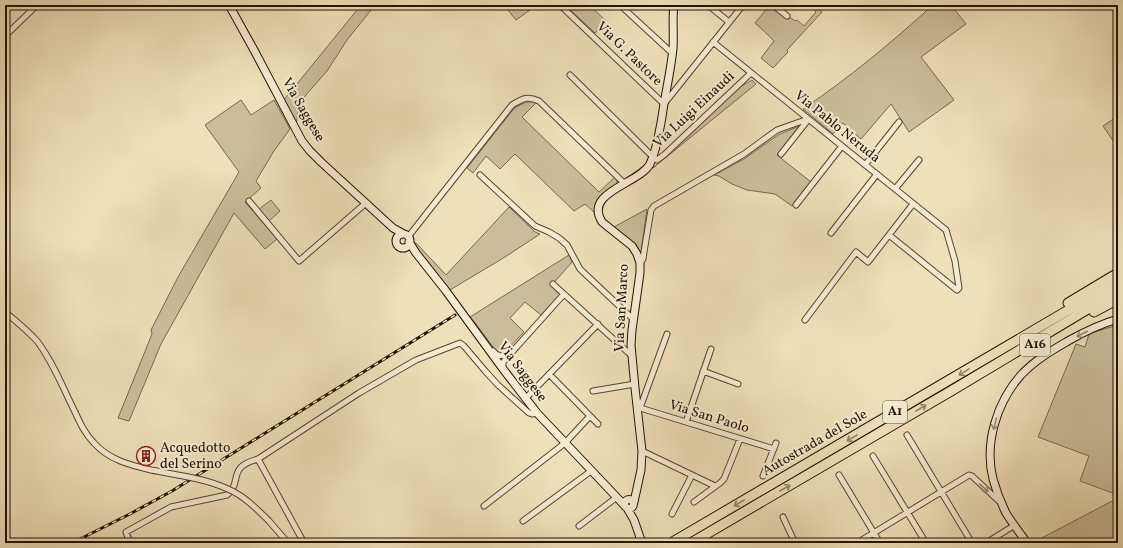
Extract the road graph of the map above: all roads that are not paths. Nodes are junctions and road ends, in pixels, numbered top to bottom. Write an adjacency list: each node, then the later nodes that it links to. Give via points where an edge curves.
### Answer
1 (37, 5): 11 (street)
2 (229, 5): 29 (main road, Via Saggese, via 302,141 310,152)
3 (560, 5): 16 (street, Via G. Pastore)
4 (620, 5): 13 (street)
5 (708, 5): 10 (street)
6 (743, 5): 10 (street)
7 (773, 5): 9 (street)
8 (672, 6): 13 (main road, Via San Marco)
9 (787, 16)
10 (729, 22): 12 (street)
11 (5, 36)
12 (713, 42): 14 (street, Via Pablo Neruda); 16 (street)
13 (672, 53): 16 (main road, Via San Marco)
14 (751, 73): 17 (street, Via Pablo Neruda); 21 (street, Via Luigi Einaudi, via 664,155 657,160)
15 (570, 76): 21 (street)
16 (664, 104): 21 (main road, Via San Marco)
17 (808, 120): 19 (street, Via Pablo Neruda); 20 (street); 37 (street, via 777,130 744,154 654,206)
18 (899, 122): 23 (street)
19 (842, 146): 23 (street, Via Pablo Neruda); 31 (street)
20 (781, 154)
21 (653, 157): 26 (main road, Via San Marco, via 639,176)
22 (920, 160): 27 (street)
23 (865, 165): 24 (street, Via Pablo Neruda)
24 (877, 174): 27 (street, Via Pablo Neruda); 32 (street)
25 (480, 175): 45 (street, via 534,226 549,232 567,245 580,269)
26 (625, 184): 34 (street, via 539,101 532,98 523,99 512,105); 37 (main road, Via San Marco, via 604,197 598,205 598,212 602,222 632,246)
27 (895, 189): 30 (street, Via Pablo Neruda)
28 (249, 201): 29 (street, via 298,260)
29 (366, 203): 34 (main road, Via Saggese)
30 (913, 204): 33 (street); 33 (street, Via Pablo Neruda, via 946,230 955,261 959,288 957,290)
31 (796, 205)
32 (832, 233)
33 (889, 235): 47 (street, via 868,262 856,252)
34 (404, 238): 35 (main road, via 408,246); 35 (main road, via 397,244); 36 (main road, Via Saggese)
35 (402, 248): 36 (main road)
36 (416, 253): 48 (main road, Via Saggese)
37 (640, 263): 45 (main road, Via San Marco)
38 (1118, 273): 54 (highway, via 1032,326)
39 (1118, 281): 54 (highway, Autostrada del Sole / A1)
40 (553, 284): 42 (street)
41 (1118, 291): 61 (highway, Autostrada del Sole / A1)
42 (564, 294): 49 (street); 51 (street)
43 (1118, 299): 61 (highway, A16)
44 (5, 312): 95 (street, bridge, via 20,324 44,351 84,430 103,452 132,466 226,488 248,501)
45 (634, 319): 53 (main road, Via San Marco)
46 (1118, 319): 85 (main road, one-way to 85, via 1089,330 1044,355 1022,374 1006,395 995,420 990,449 993,479)
47 (805, 320)
48 (468, 322): 51 (street, via 497,355 504,356); 55 (main road, Via Saggese)
49 (598, 324): 53 (street); 57 (street)
50 (667, 334): 63 (street)
51 (514, 348): 55 (street, via 502,363)
52 (711, 349): 56 (street)
53 (632, 356): 58 (main road, Via San Marco)
54 (983, 361): 98 (highway, Autostrada del Sole / A1, one-way to 98)
55 (502, 369): 62 (main road, Via Saggese)
56 (703, 371): 59 (street); 66 (street)
57 (549, 374): 62 (street); 65 (street)
58 (635, 384): 60 (street); 63 (main road, Via San Marco)
59 (738, 384)
60 (593, 391)
61 (951, 391): 99 (highway, Autostrada del Sole / A1, one-way to 61)
62 (525, 398): 64 (main road, Via Saggese)
63 (639, 407): 66 (street, Via San Paolo); 73 (main road, Via San Marco)
64 (537, 413): 70 (main road, Via Saggese); 75 (street, via 529,413 518,404 460,343 416,360)
65 (590, 416): 67 (street); 70 (street)
66 (686, 422): 69 (street, Via San Paolo)
67 (598, 424)
68 (907, 435): 81 (street)
69 (740, 439): 72 (street, Via San Paolo); 80 (street, via 724,479)
70 (564, 443): 76 (main road, Via Saggese); 86 (street)
71 (776, 443): 72 (street)
72 (774, 449): 79 (street)
73 (642, 451): 77 (street); 84 (main road, Via San Marco, via 638,488)
74 (873, 456): 87 (street)
75 (258, 460): 94 (street, via 244,464 239,469 231,492 171,508 126,532); 96 (street)
76 (591, 471): 82 (main road, Via Saggese); 90 (street)
77 (692, 475): 80 (street); 88 (street)
78 (839, 475): 93 (street)
79 (763, 476)
80 (715, 486): 83 (street)
81 (941, 492): 85 (street, one-way to 85, via 969,475); 87 (street); 104 (street)
82 (617, 498): 84 (main road, Via Saggese); 92 (street)
83 (694, 502)
84 (629, 503): 97 (main road)
85 (1002, 504): 91 (main road)
86 (484, 506)
87 (908, 513): 93 (street); 103 (street)
88 (672, 514)
89 (783, 517): 100 (street)
90 (523, 521)
91 (1015, 525): 105 (street); 106 (main road)
92 (579, 526)
93 (874, 533): 101 (street); 102 (street)
94 (130, 543)
95 (288, 543)
96 (304, 543)
97 (642, 543)
98 (671, 543)
99 (691, 543)
100 (795, 543)
101 (858, 543)
102 (880, 543)
103 (926, 543)
104 (972, 543)
105 (986, 543)
106 (1027, 543)

